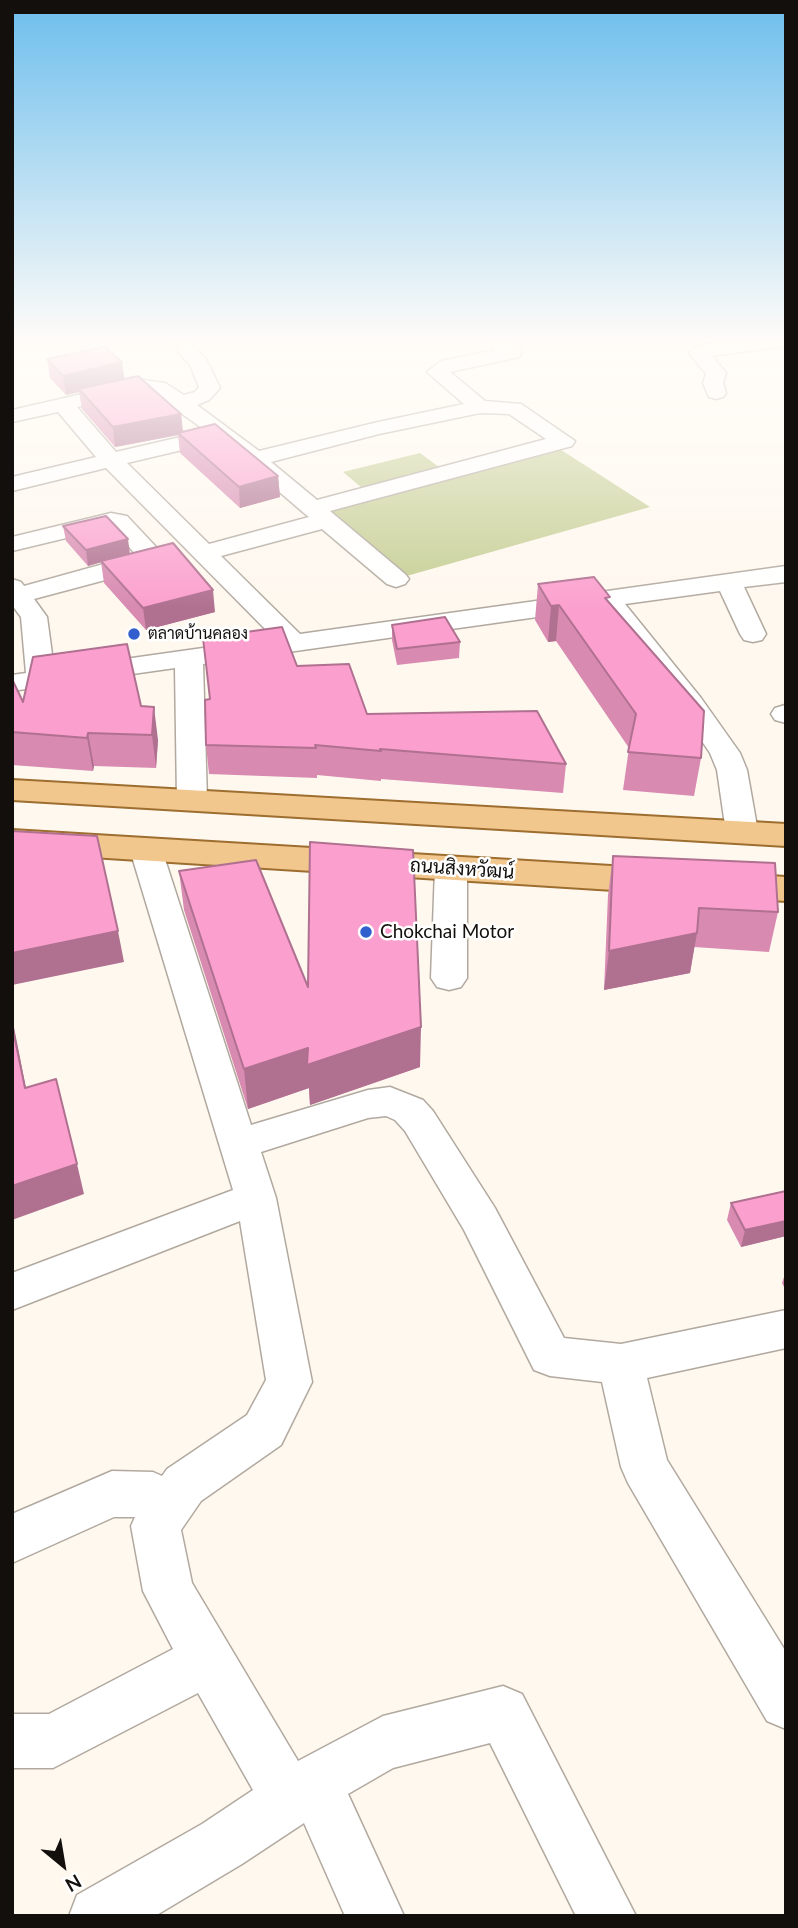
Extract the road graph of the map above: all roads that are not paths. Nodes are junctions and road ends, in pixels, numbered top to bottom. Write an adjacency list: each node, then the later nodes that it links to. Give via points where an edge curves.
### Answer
1 (84, 429): 7 (street)
2 (218, 429): 5 (street)
3 (374, 429): 6 (street)
4 (544, 429): 9 (street, via 564,443)
5 (224, 433): 6 (street); 7 (street)
6 (255, 459): 9 (street)
7 (111, 460): 8 (street); 11 (street)
8 (12, 484)
9 (320, 514): 11 (street); 13 (street)
10 (12, 544): 15 (street, via 111,520 119,521 149,554 141,563)
11 (205, 553): 18 (street)
12 (786, 574): 14 (street)
13 (396, 579)
14 (729, 582): 16 (street); 17 (street)
15 (15, 591): 20 (street, via 35,622)
16 (607, 599): 18 (street); 24 (street, via 724,753 732,770)
17 (753, 634)
18 (294, 643): 19 (street)
19 (189, 658): 20 (street); 23 (street)
20 (41, 679): 21 (street)
21 (12, 683)
22 (12, 790): 23 (main road)
23 (192, 800): 24 (main road)
24 (742, 832): 25 (main road)
25 (786, 835)
26 (12, 842): 27 (main road, ถนนสิงหวัฒน์)
27 (146, 850): 28 (main road, ถนนสิงหวัฒน์); 31 (street)
28 (451, 869): 29 (main road, ถนนสิงหวัฒน์); 30 (street)
29 (786, 889)
30 (449, 978)
31 (238, 1144): 32 (street); 35 (street, via 368,1104 399,1104 418,1121 480,1220 550,1356)
32 (256, 1198): 33 (street); 36 (street, via 289,1382 264,1430 184,1485)
33 (12, 1292)
34 (786, 1329): 35 (street)
35 (621, 1364): 39 (street, via 645,1467)
36 (172, 1503): 37 (street, via 153,1495 112,1494); 38 (street, via 156,1526 168,1591)
37 (12, 1539)
38 (207, 1660): 40 (street, via 54,1741); 41 (street)
39 (786, 1702)
40 (12, 1741)
41 (302, 1792): 42 (street); 43 (street); 44 (street, via 383,1743 503,1713)
42 (97, 1916)
43 (375, 1916)
44 (607, 1916)

